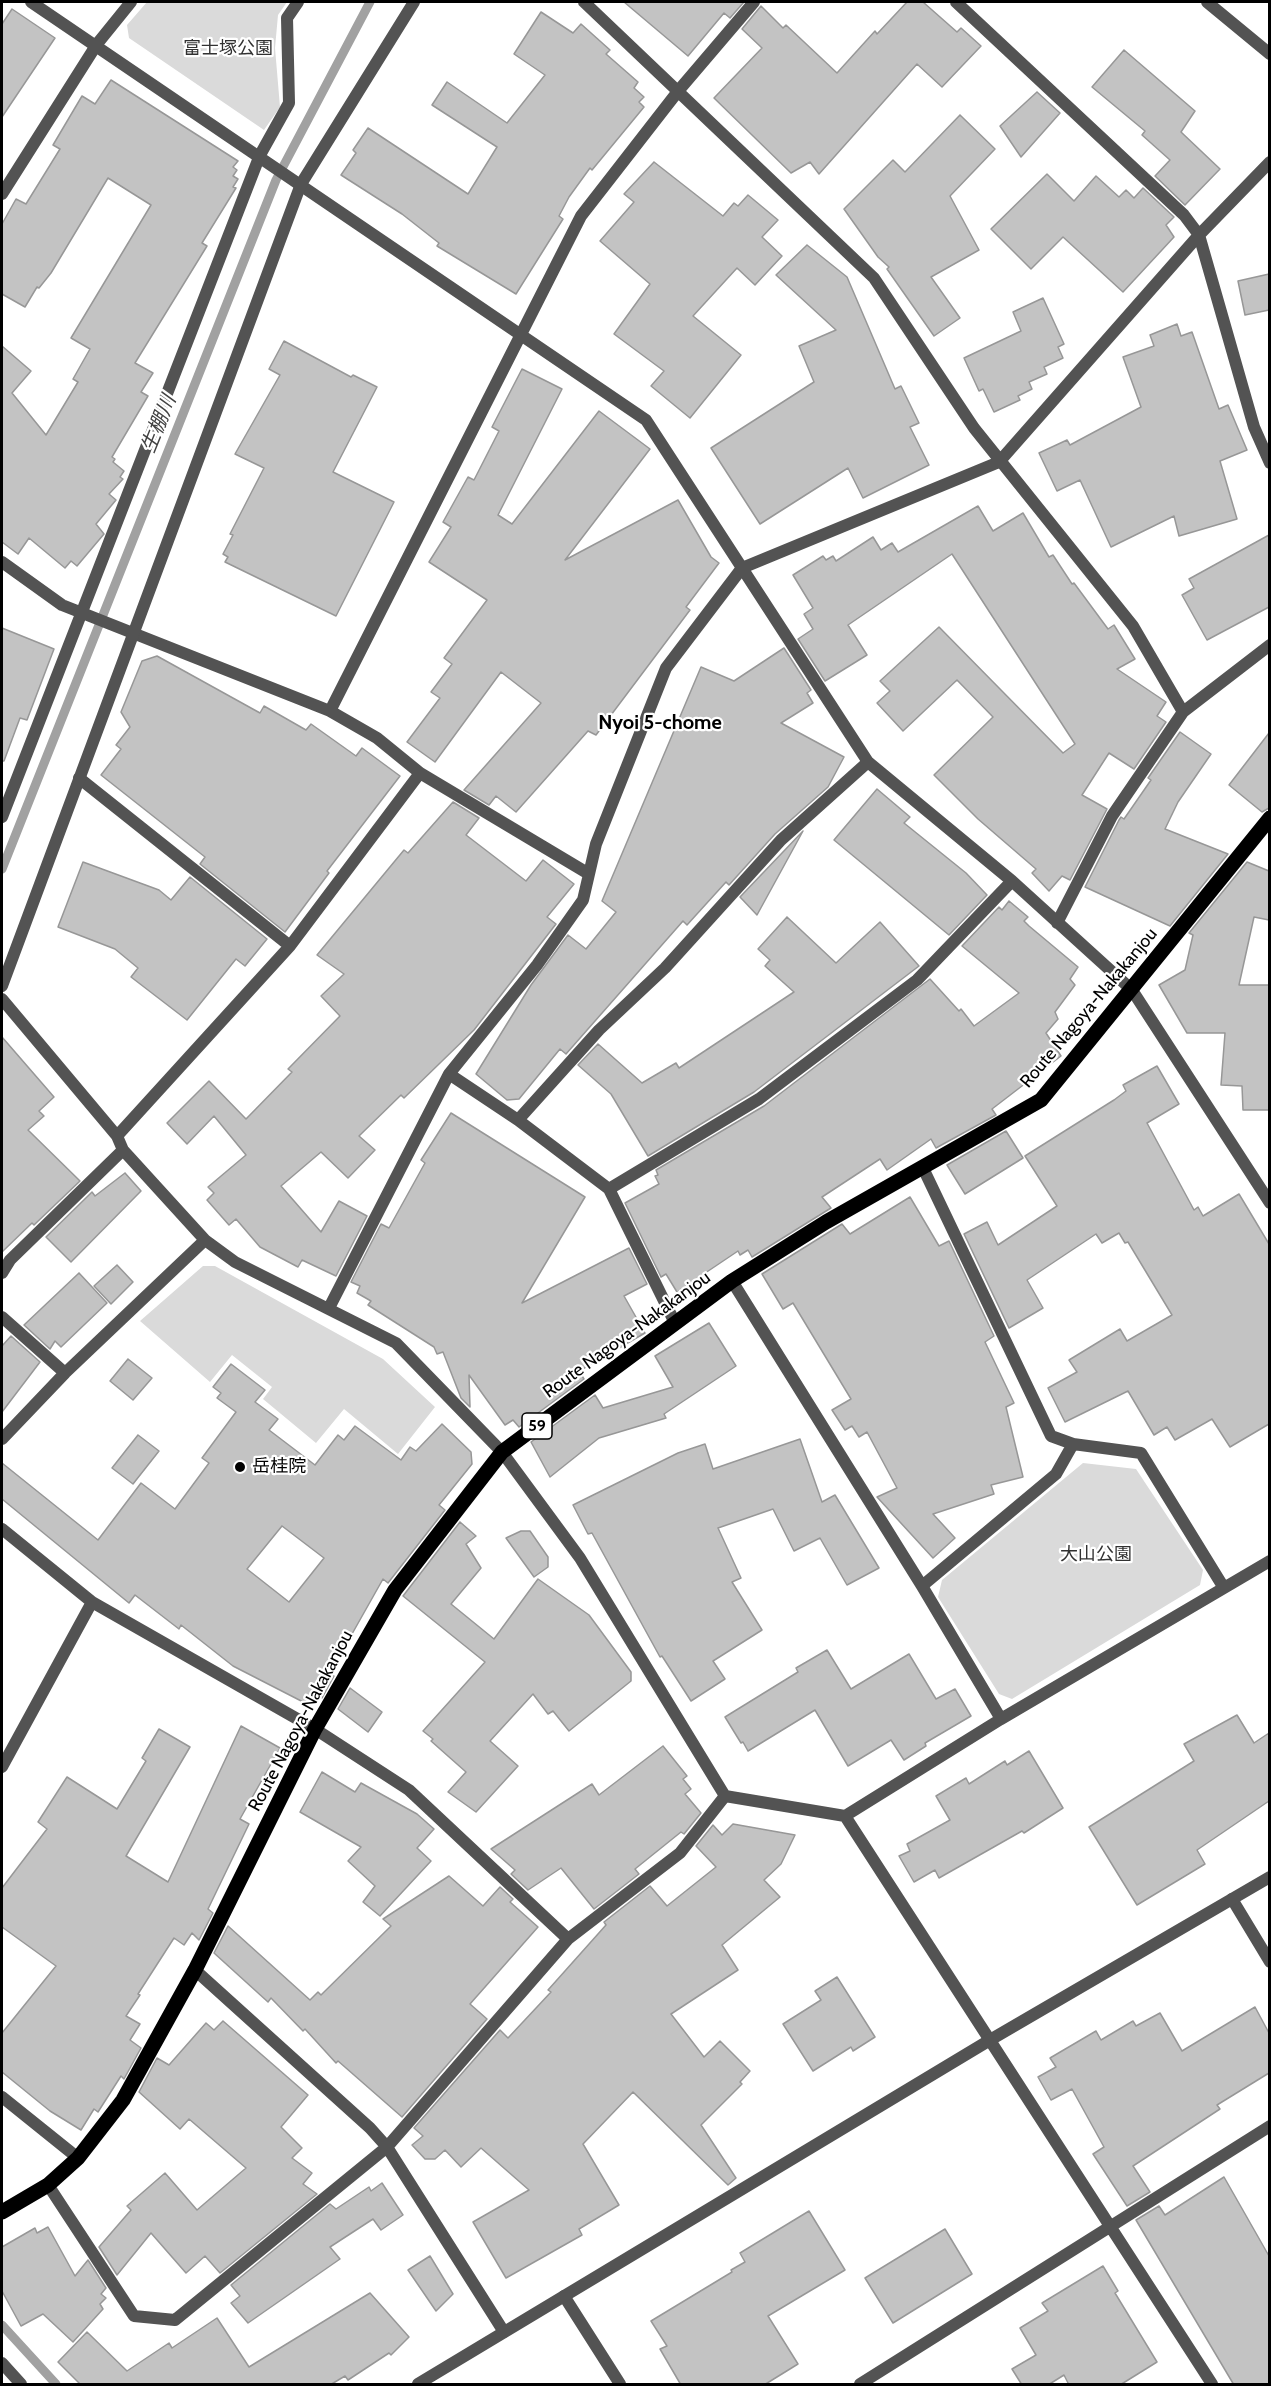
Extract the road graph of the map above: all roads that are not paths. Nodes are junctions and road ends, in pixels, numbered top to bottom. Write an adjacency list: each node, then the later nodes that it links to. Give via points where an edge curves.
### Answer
1 (31, 2): 9 (street)
2 (131, 2): 9 (street)
3 (298, 2): 12 (street, via 287,18 289,103)
4 (414, 2): 14 (street)
5 (584, 2): 11 (street)
6 (754, 2): 11 (street)
7 (956, 2): 16 (street, via 1184,214)
8 (1207, 2): 10 (street)
9 (97, 44): 12 (street); 15 (street)
10 (1269, 54)
11 (679, 90): 17 (street, via 581,216); 18 (street, via 874,279)
12 (265, 159): 14 (street); 22 (street)
13 (1269, 162): 16 (street)
14 (301, 184): 17 (street); 23 (street)
15 (2, 194)
16 (1200, 235): 18 (street); 19 (street, via 1254,427)
17 (520, 335): 21 (street, via 646,420); 25 (street)
18 (999, 462): 21 (street); 26 (street, via 1133,626)
19 (1269, 463)
20 (2, 562): 22 (street, via 62,605)
21 (742, 568): 27 (street); 32 (street, via 666,668 596,844)
22 (84, 613): 23 (street); 30 (street)
23 (135, 632): 25 (street); 29 (street)
24 (1269, 645): 26 (street)
25 (330, 711): 28 (street, via 377,738)
26 (1183, 712): 34 (street, via 1112,816)
27 (868, 762): 33 (street); 40 (street, via 781,840 665,968 599,1030)
28 (420, 773): 32 (street); 35 (street)
29 (79, 778): 35 (street); 36 (street)
30 (2, 818)
31 (1269, 818): 37 (main road, Route Nagoya-Nakakanjou / 59)
32 (589, 873): 39 (street, via 583,900)
33 (1012, 881): 34 (street); 44 (street, via 917,980 759,1099)
34 (1057, 923): 37 (street)
35 (290, 946): 41 (street)
36 (2, 986)
37 (1132, 990): 43 (main road, Route Nagoya-Nakakanjou / 59, via 1041,1100); 45 (street)
38 (2, 999): 41 (street)
39 (449, 1074): 40 (street); 49 (street)
40 (518, 1120): 44 (street)
41 (117, 1136): 42 (street)
42 (123, 1150): 46 (street); 47 (street, via 9,1260)
43 (923, 1168): 48 (main road, Route Nagoya-Nakakanjou / 59); 54 (street, via 1052,1436)
44 (609, 1189): 51 (street)
45 (1269, 1203)
46 (205, 1240): 49 (street, via 235,1262); 52 (street)
47 (2, 1273)
48 (732, 1281): 51 (main road, Route Nagoya-Nakakanjou / 59); 58 (street)
49 (329, 1308): 55 (street, via 396,1343)
50 (2, 1317): 52 (street)
51 (675, 1323): 55 (main road, Route Nagoya-Nakakanjou / 59)
52 (64, 1373): 53 (street)
53 (2, 1439)
54 (1073, 1444): 58 (street, via 1056,1474); 59 (street, via 1141,1453)
55 (502, 1452): 62 (main road, Route Nagoya-Nakakanjou / 59, via 395,1590); 64 (street, via 580,1558)
56 (2, 1529): 60 (street)
57 (1269, 1561): 59 (street)
58 (922, 1586): 61 (street)
59 (1224, 1588): 61 (street)
60 (92, 1602): 62 (street); 63 (street)
61 (1000, 1719): 65 (street)
62 (315, 1729): 68 (street, via 409,1790); 70 (main road, Route Nagoya-Nakakanjou / 59)
63 (2, 1767)
64 (725, 1796): 65 (street); 68 (street, via 680,1853)
65 (845, 1816): 71 (street)
66 (1269, 1877): 67 (street)
67 (1232, 1899): 69 (street); 71 (street)
68 (568, 1939): 74 (street)
69 (1269, 1962)
70 (195, 1970): 74 (street); 75 (main road, Route Nagoya-Nakakanjou / 59, via 123,2100)
71 (990, 2040): 78 (street); 79 (street)
72 (2, 2097): 75 (street)
73 (1269, 2126): 78 (street)
74 (387, 2147): 76 (street, via 175,2320 134,2316); 80 (street)
75 (78, 2158): 76 (main road, Route Nagoya-Nakakanjou / 59)
76 (48, 2185): 77 (main road, Route Nagoya-Nakakanjou / 59)
77 (2, 2212)
78 (1109, 2227): 82 (street); 87 (street)
79 (564, 2296): 80 (street); 85 (street)
80 (504, 2332): 84 (street)
81 (2, 2363): 83 (street)
82 (881, 2379): 86 (street)
83 (21, 2385)
84 (418, 2385)
85 (620, 2385)
86 (860, 2385)
87 (1212, 2385)

